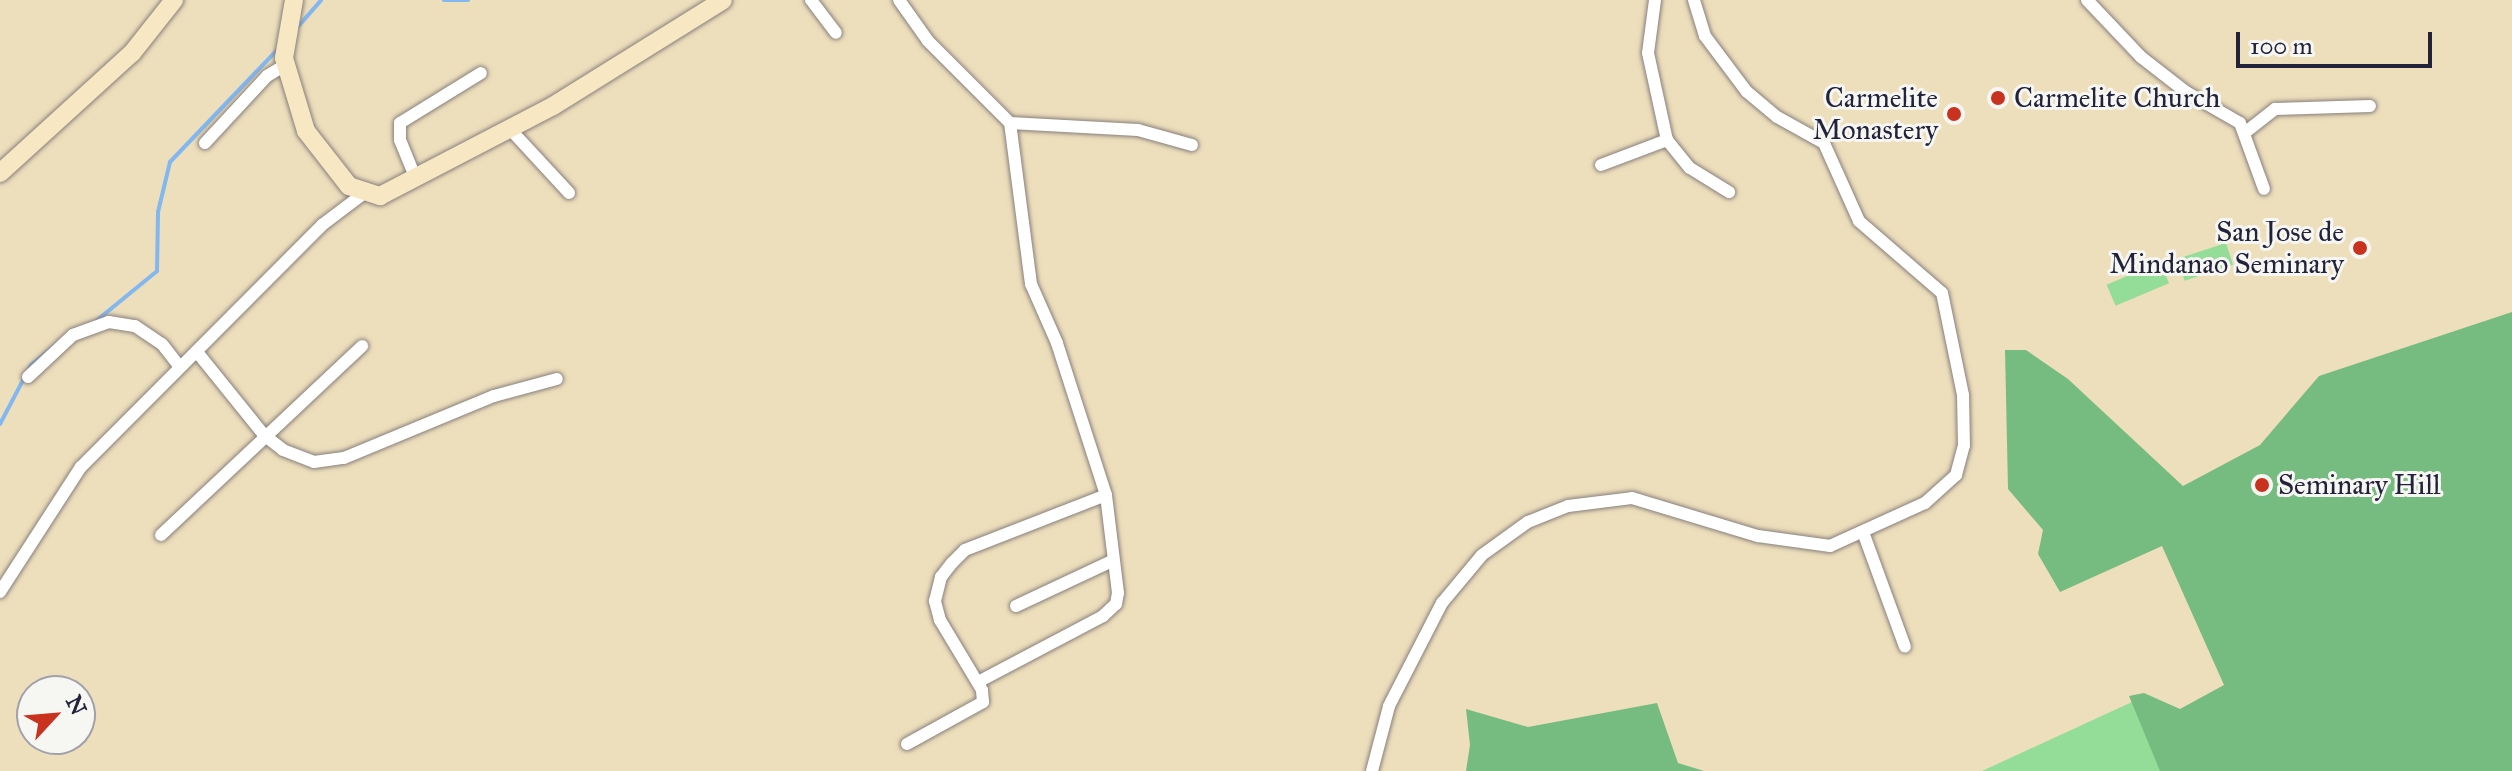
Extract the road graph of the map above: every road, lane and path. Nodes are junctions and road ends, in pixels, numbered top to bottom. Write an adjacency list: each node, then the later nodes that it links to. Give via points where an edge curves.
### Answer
1 (174, 0): 20 (main road, via 124,61)
2 (294, 0): 10 (main road)
3 (723, 0): 14 (main road)
4 (811, 0): 9 (street)
5 (899, 0): 13 (street, via 928,41)
6 (1655, 0): 16 (street, via 1648,53)
7 (1694, 0): 33 (street, via 1705,36 1747,92 1777,117 1824,143 1859,221 1886,249 1927,276 1946,308 1963,395 1964,446 1956,475 1933,499)
8 (2087, 0): 15 (street, via 2141,57)
9 (836, 33)
10 (285, 51): 17 (street); 25 (main road, via 297,110 317,150)
11 (481, 73): 21 (street, via 400,123 400,140)
12 (2370, 106): 15 (street, via 2275,109)
13 (1010, 123): 18 (street, via 1138,130); 32 (street, via 1031,284 1057,343)
14 (510, 129): 21 (main road); 24 (street)
15 (2247, 131): 22 (street)
16 (1667, 140): 19 (street); 23 (street, via 1690,168)
17 (205, 143)
18 (1192, 145)
19 (1601, 165)
20 (0, 173)
21 (416, 179): 25 (main road, via 380,196)
22 (2264, 189)
23 (1729, 192)
24 (569, 193)
25 (363, 194): 27 (street, via 322,225)
26 (362, 346): 31 (street)
27 (197, 352): 28 (street); 31 (street)
28 (180, 367): 29 (street, via 162,344 135,326 109,322 73,335); 36 (street, via 81,467)
29 (28, 377)
30 (557, 379): 31 (street, via 494,396 327,463 301,459)
31 (264, 435): 34 (street)
32 (1106, 495): 35 (street); 39 (street, via 965,550 941,577 935,601 940,620)
33 (1863, 532): 38 (street); 41 (street, via 1830,546 1786,543 1632,498 1568,506 1528,522 1482,555 1442,603 1389,706)
34 (161, 535)
35 (1112, 561): 37 (street); 39 (street, via 1116,604 1103,616)
36 (0, 592)
37 (1016, 606)
38 (1905, 647)
39 (978, 682): 40 (street, via 983,702)
40 (907, 744)
41 (1372, 771)

